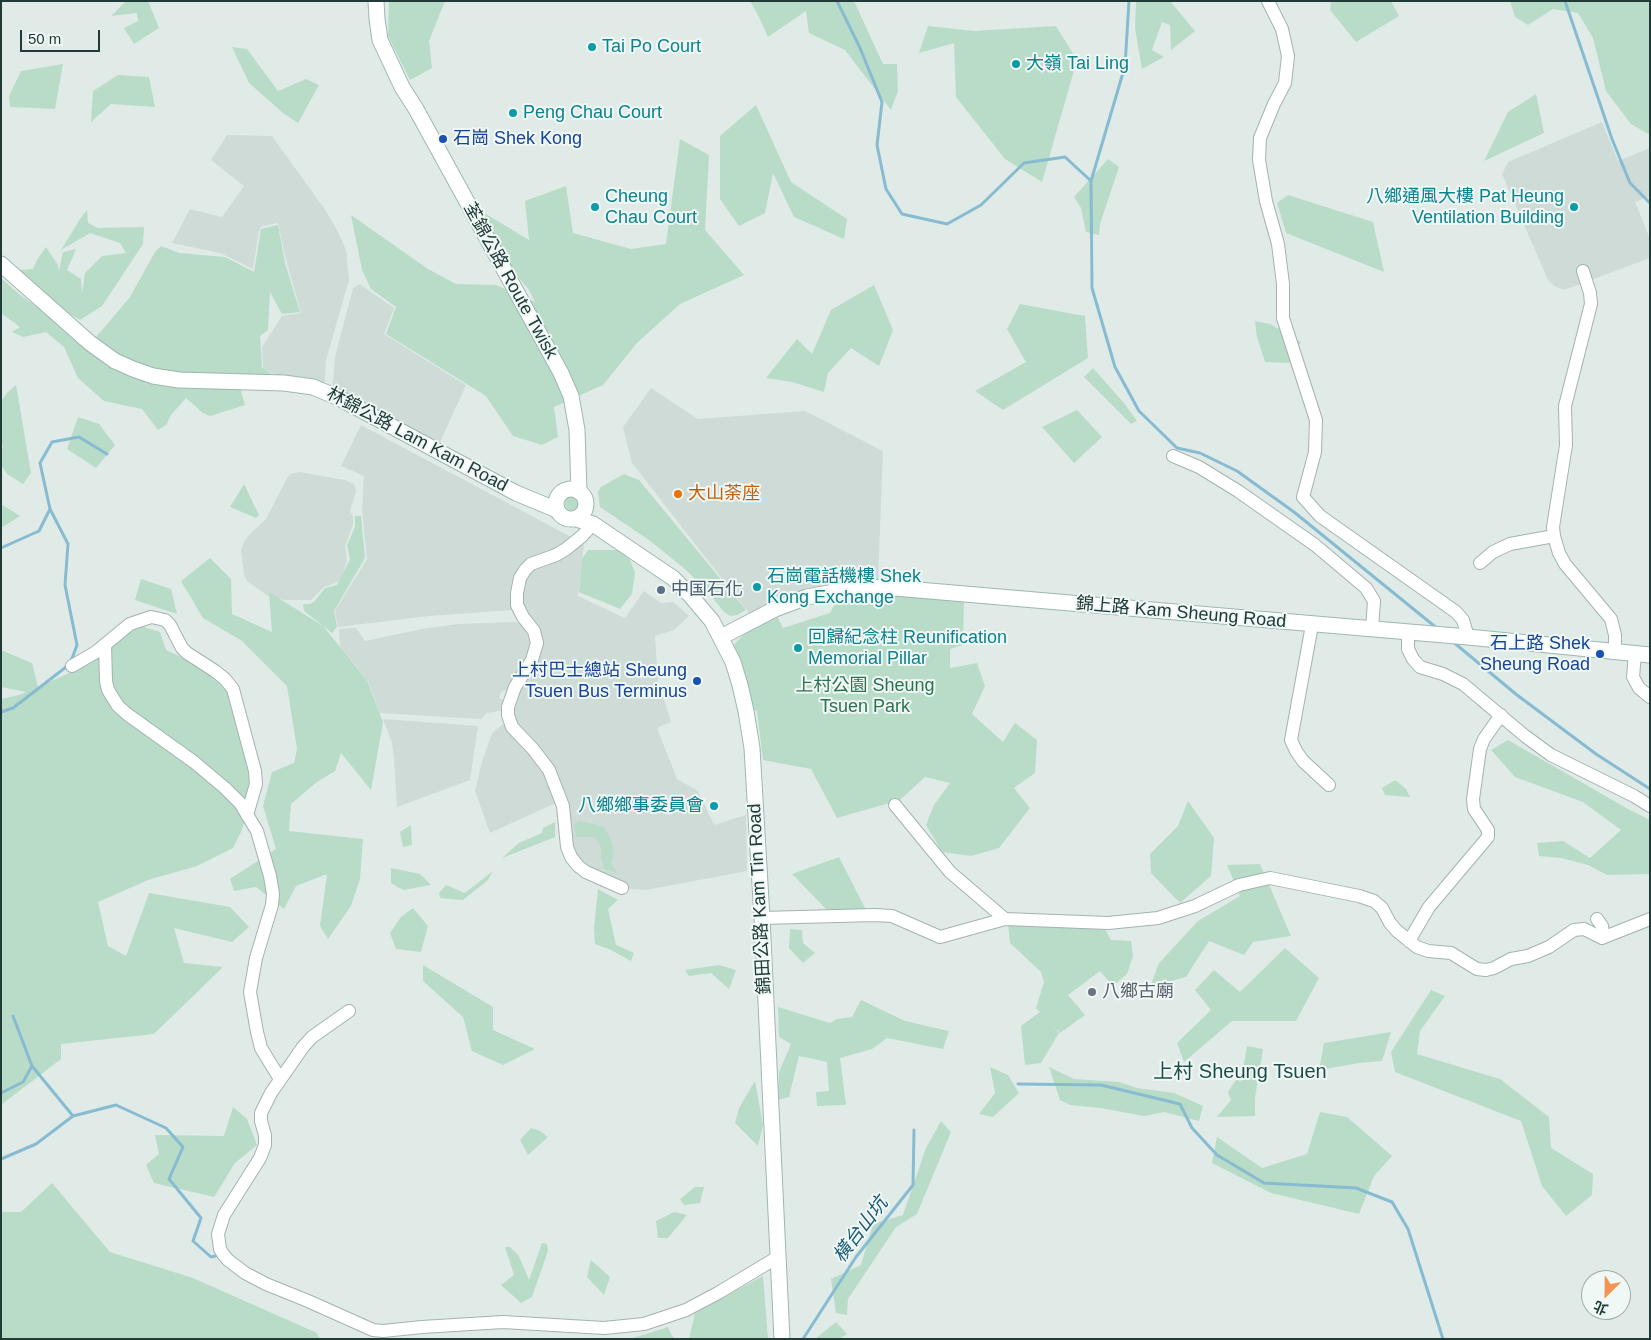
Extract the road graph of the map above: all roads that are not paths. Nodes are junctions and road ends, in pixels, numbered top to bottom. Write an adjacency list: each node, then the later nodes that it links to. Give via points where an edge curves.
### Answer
1 (376, 1): 4 (main road, 荃錦公路 Route Twisk, via 380,40)
2 (381, 1): 4 (main road, 荃錦公路 Route Twisk, via 387,44)
3 (1268, 1): 17 (street, via 1282,29 1288,56 1285,83 1260,138 1259,160 1279,252 1283,318 1316,420 1315,452 1303,497 1320,516 1456,612 1463,620)
4 (410, 99): 8 (main road, 荃錦公路 Route Twisk, via 571,396 577,430)
5 (1, 264): 9 (main road, 林錦公路 Lam Kam Road, via 90,343 133,369 179,380 313,387 344,400 516,493)
6 (1582, 271): 11 (street, via 1591,304 1565,406 1566,445)
7 (1173, 456): 14 (street, via 1199,466 1238,491 1315,545 1366,588 1374,601)
8 (574, 490): 9 (main road, via 560,494); 10 (main road, via 586,500)
9 (556, 506): 10 (main road, via 565,518)
10 (584, 518): 16 (main road, 錦田公路 Kam Tin Road, via 673,578 702,608); 28 (street, via 582,536 556,555 531,564 520,578 517,605 534,631 537,643 532,660 515,687 508,715 512,728 534,749 549,770 563,806 571,857 586,872)
11 (1554, 536): 12 (street, via 1499,548); 19 (street, via 1566,564 1611,619)
12 (1480, 563)
13 (1312, 625): 14 (main road, 錦上路 Kam Sheung Road); 16 (main road, 錦上路 Kam Sheung Road, via 884,586 808,597 775,609); 24 (street, via 1291,740 1303,761)
14 (1372, 629): 15 (main road, 錦上路 Kam Sheung Road)
15 (1415, 633): 17 (main road, 錦上路 Kam Sheung Road); 23 (street, via 1408,649 1420,667 1463,684)
16 (721, 637): 29 (main road, 錦田公路 Kam Tin Road, via 740,685 750,734)
17 (1465, 637): 19 (main road, 錦上路 Kam Sheung Road)
18 (105, 645): 21 (street); 27 (street, via 106,681 118,706 194,762 240,804); 27 (street, via 130,624 158,618 170,625 187,653 225,679 233,689 255,771 256,784)
19 (1615, 652): 20 (main road, 錦上路 Kam Sheung Road)
20 (1642, 654): 22 (street, via 1633,676 1639,688)
21 (72, 666)
22 (1650, 697)
23 (1501, 715): 26 (street, via 1551,755); 34 (street, via 1480,749 1473,799 1474,809 1488,830 1488,837 1429,908)
24 (1329, 785)
25 (895, 805): 30 (street, via 950,872)
26 (1650, 806)
27 (247, 815): 36 (street, via 257,831 273,894 250,992 261,1048)
28 (622, 888)
29 (762, 918): 30 (street, via 892,916 940,937); 37 (main road, 錦田公路 Kam Tin Road)
30 (1004, 919): 34 (street, via 1108,923 1158,918 1239,885 1270,878 1374,901 1390,923)
31 (1597, 919): 33 (street, via 1604,933)
32 (1650, 919): 33 (street)
33 (1602, 938): 34 (street, via 1584,929 1574,930 1550,947 1486,970 1477,969 1451,953 1423,950)
34 (1409, 940)
35 (349, 1012): 36 (street, via 312,1037)
36 (280, 1079): 37 (street, via 261,1113 265,1140 263,1151 224,1215 218,1234 220,1248 228,1260 255,1279 373,1330 504,1322 590,1328 644,1324 686,1310)
37 (778, 1257): 38 (main road, 錦田公路 Kam Tin Road)
38 (782, 1339)

